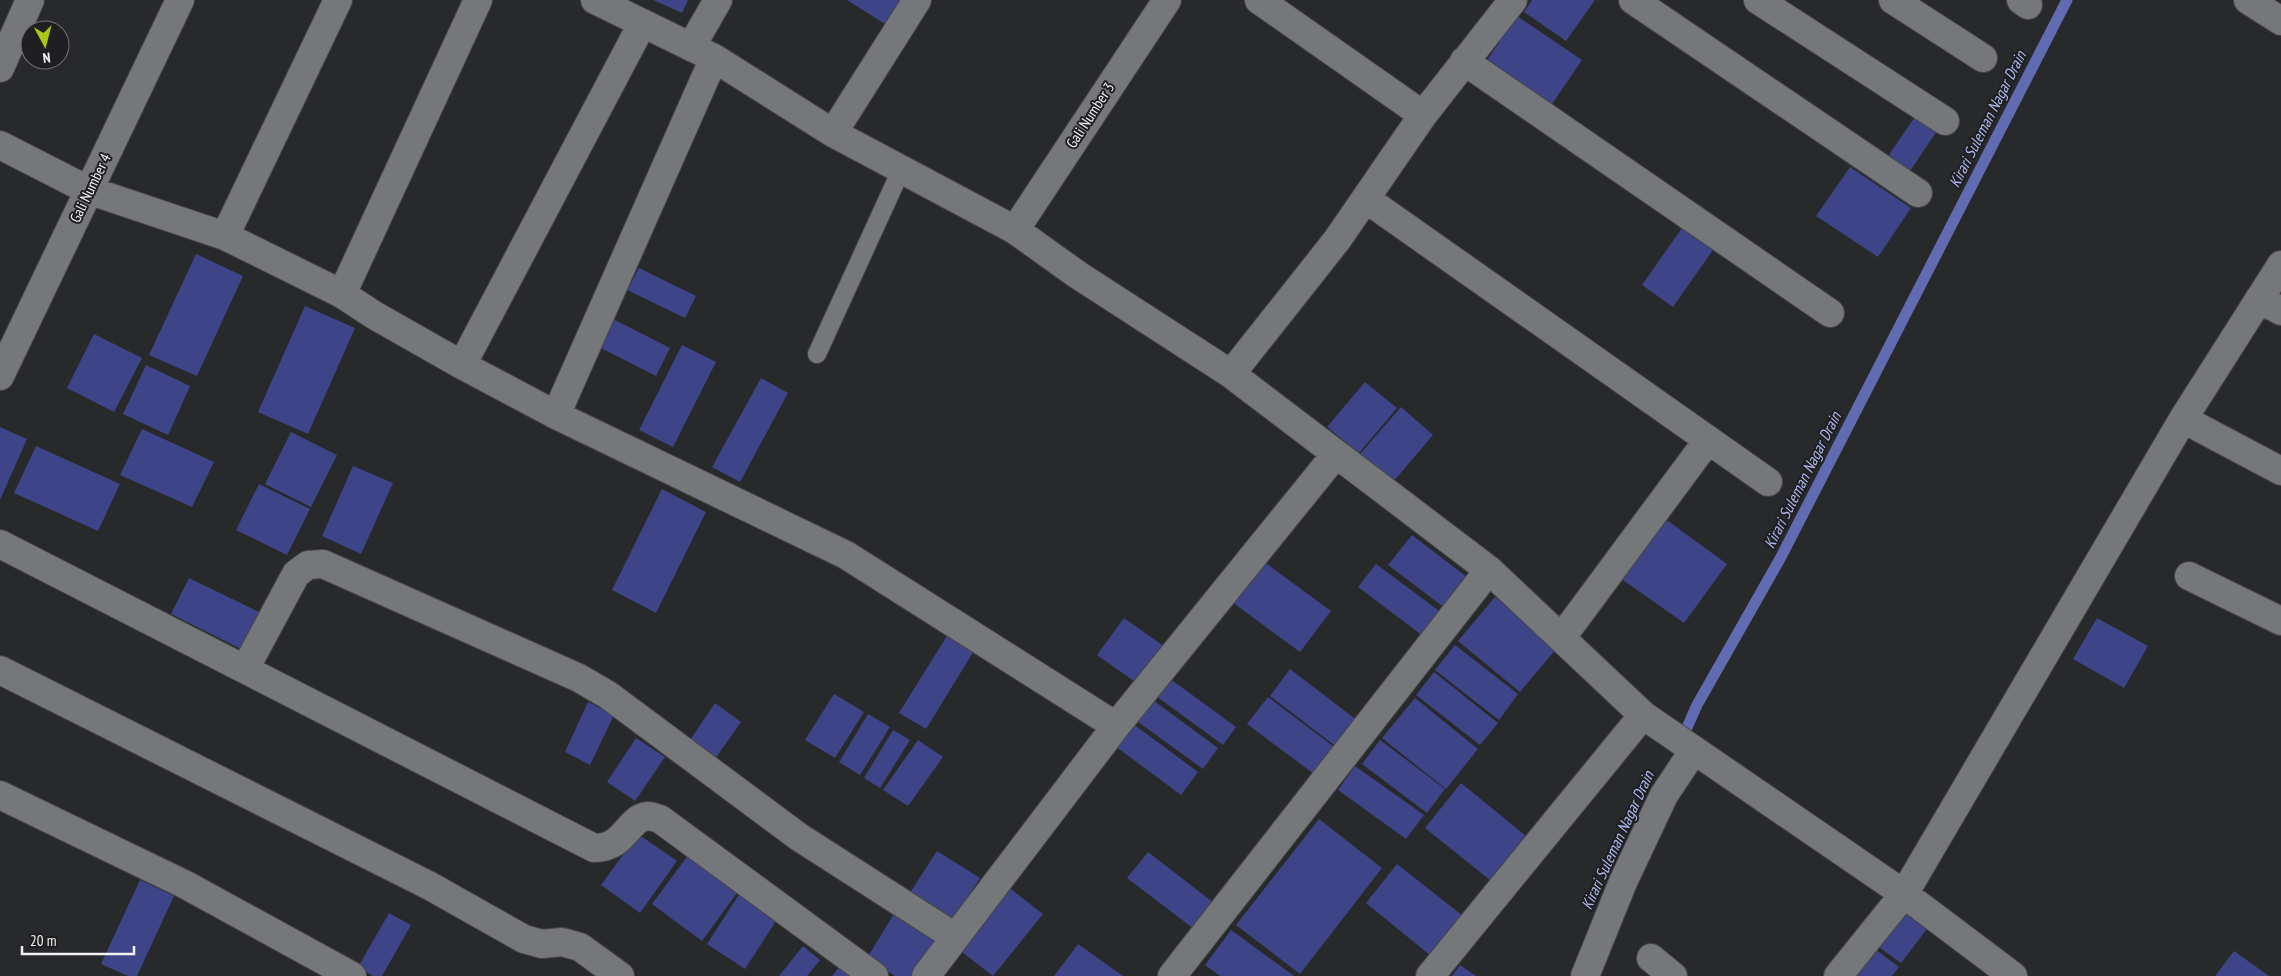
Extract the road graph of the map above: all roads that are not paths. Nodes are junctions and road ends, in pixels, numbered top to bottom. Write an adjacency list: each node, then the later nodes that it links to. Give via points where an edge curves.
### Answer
1 (30, 0): 20 (street)
2 (180, 0): 26 (street, Gali Number 4)
3 (338, 0): 30 (street)
4 (478, 0): 32 (street)
5 (595, 0): 16 (street)
6 (718, 0): 17 (street)
7 (917, 0): 23 (street)
8 (1167, 0): 29 (street, Gali Number 3)
9 (1259, 0): 21 (street)
10 (1513, 0): 19 (street)
11 (1633, 0): 27 (street)
12 (1758, 0): 22 (street)
13 (1893, 0): 18 (street)
14 (2248, 0): 15 (street)
15 (2281, 21)
16 (642, 24): 17 (street); 36 (street)
17 (702, 52): 23 (street); 39 (street)
18 (1983, 58)
19 (1464, 61): 21 (street); 34 (street)
20 (0, 68)
21 (1424, 116): 28 (street)
22 (1944, 121)
23 (833, 133): 25 (street)
24 (0, 145): 26 (street)
25 (902, 168): 29 (street); 35 (lane)
26 (88, 190): 30 (street); 38 (street, Gali Number 4)
27 (1918, 193)
28 (1366, 199): 37 (street); 41 (street)
29 (1015, 230): 37 (street)
30 (225, 236): 32 (street)
31 (2281, 265): 33 (street)
32 (342, 294): 36 (street)
33 (2270, 305): 40 (street)
34 (1830, 313)
35 (816, 354)
36 (462, 365): 39 (street)
37 (1231, 374): 42 (street)
38 (0, 376)
39 (556, 415): 53 (street, via 846,555)
40 (2183, 419): 43 (street); 56 (street)
41 (1708, 440): 44 (street); 49 (street)
42 (1336, 454): 46 (street); 53 (street)
43 (2281, 471)
44 (1768, 482)
45 (0, 544): 50 (street)
46 (1489, 570): 49 (street); 63 (street)
47 (2189, 576): 48 (street)
48 (2281, 621)
49 (1562, 637): 52 (street)
50 (245, 669): 57 (street, via 296,574 308,566 322,564 579,678 608,695 799,837); 61 (street, via 594,848 612,846 637,820 648,816 660,819)
51 (0, 670): 60 (street, via 430,886 524,939 580,947)
52 (1643, 715): 54 (street); 64 (street)
53 (1116, 726): 57 (street)
54 (1683, 743): 56 (street); 65 (street, via 1664,795)
55 (0, 795): 59 (street, via 186,885)
56 (1904, 894): 67 (street); 68 (street)
57 (955, 937): 62 (street)
58 (1651, 958): 66 (street)
59 (352, 976)
60 (620, 976)
61 (874, 976)
62 (926, 976)
63 (1172, 976)
64 (1430, 976)
65 (1584, 976)
66 (1673, 976)
67 (1838, 976)
68 (2013, 976)

